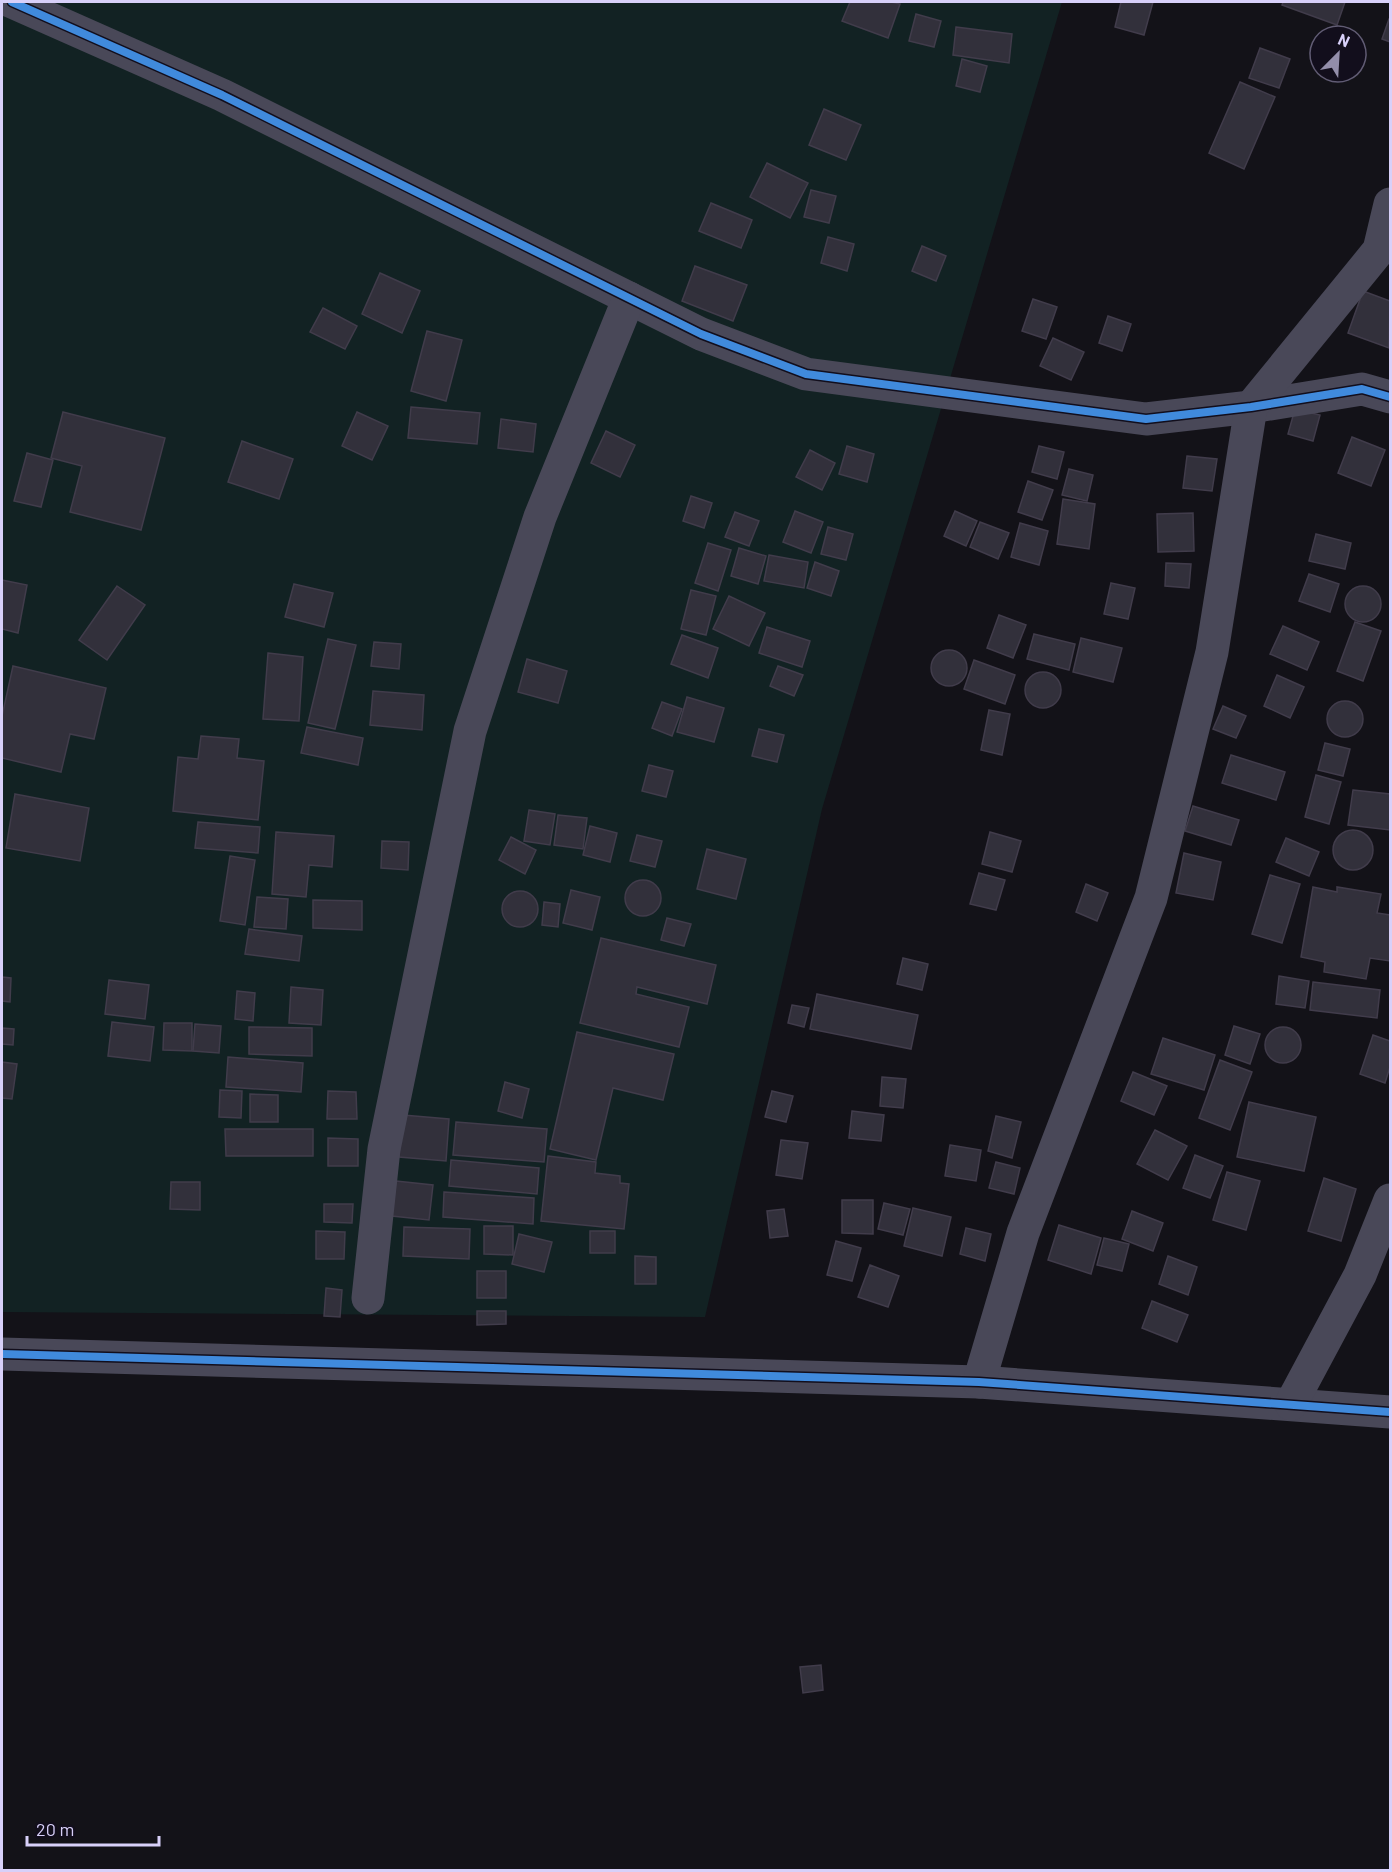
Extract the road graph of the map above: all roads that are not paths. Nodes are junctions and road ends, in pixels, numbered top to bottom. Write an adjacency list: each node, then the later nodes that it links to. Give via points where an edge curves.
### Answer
1 (12, 2): 3 (street, via 222,95)
2 (1390, 204): 5 (street, via 1379,250)
3 (628, 298): 5 (street, via 701,334 806,374 1146,419); 7 (street, via 540,517 470,730 384,1149)
4 (1390, 397): 5 (street, via 1362,389)
5 (1251, 406): 9 (street, via 1212,652 1151,898 1023,1233)
6 (1390, 1200): 10 (street, via 1360,1275)
7 (368, 1298)
8 (2, 1354): 9 (street)
9 (979, 1382): 10 (street)
10 (1291, 1404): 11 (street)
11 (1390, 1412)

